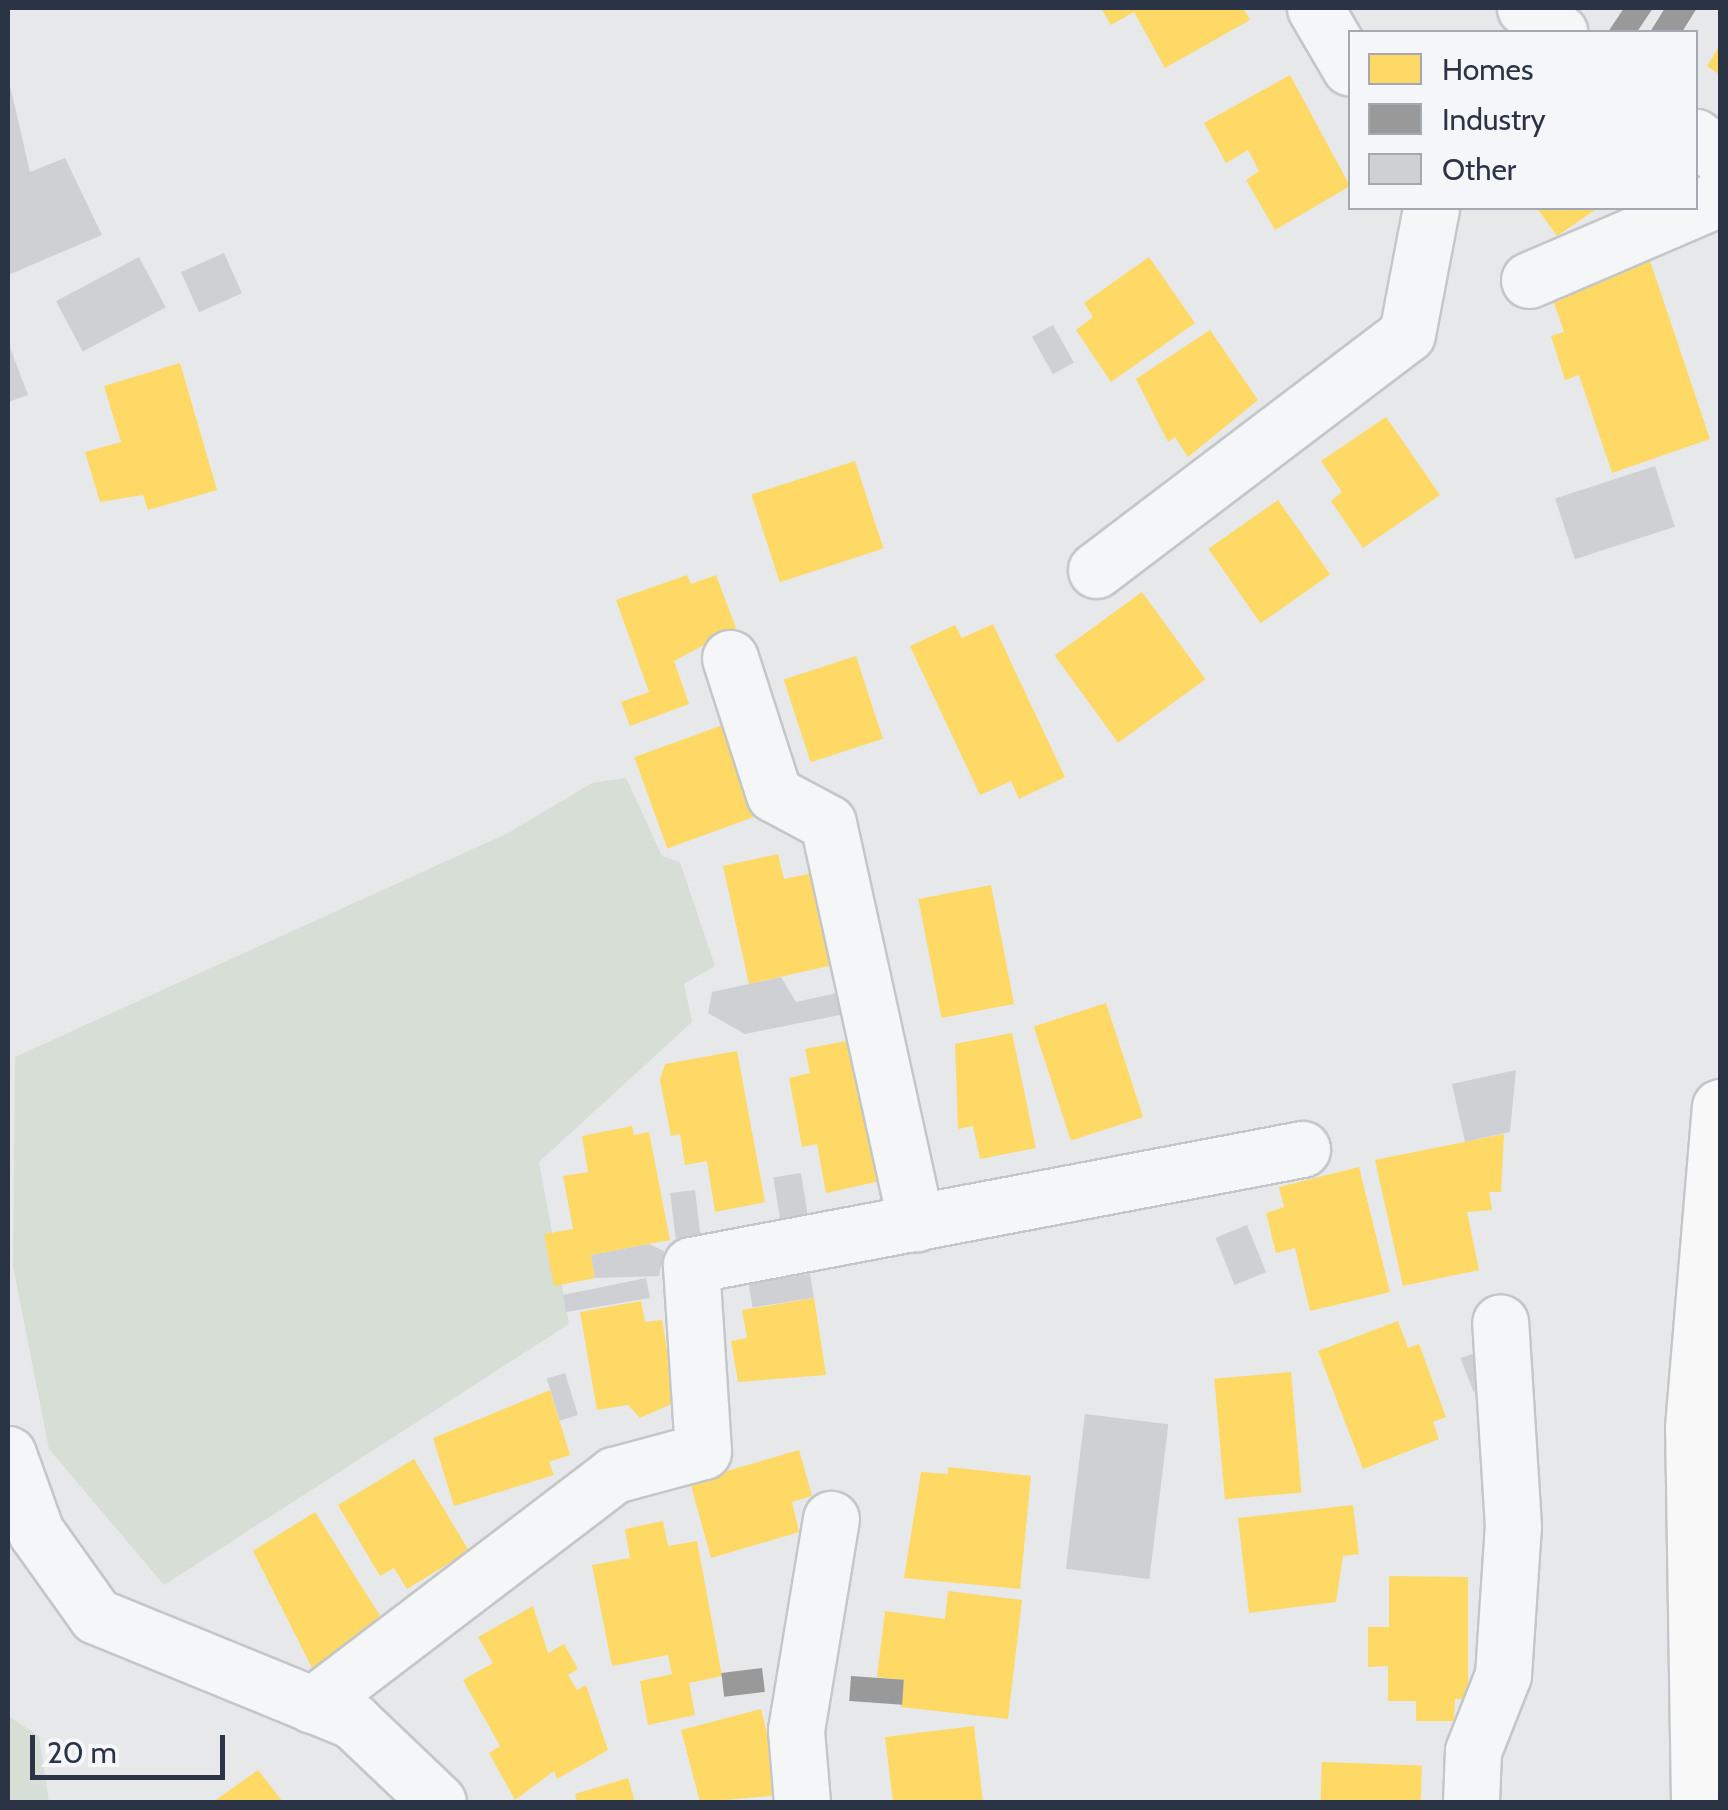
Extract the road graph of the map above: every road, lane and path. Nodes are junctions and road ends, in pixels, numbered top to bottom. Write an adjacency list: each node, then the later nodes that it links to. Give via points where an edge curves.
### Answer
1 (1316, 8): 4 (street)
2 (1525, 8): 3 (street)
3 (1556, 30)
4 (1348, 64)
5 (1698, 139): 6 (street)
6 (1720, 156)
7 (1430, 210): 10 (street, via 1407,334)
8 (1692, 210): 9 (street)
9 (1529, 280)
10 (1096, 570)
11 (730, 658): 14 (street, via 774,794 828,823)
12 (1720, 1107): 22 (highway, via 1693,1428)
13 (1302, 1149): 14 (street)
14 (916, 1223): 18 (street, via 691,1265 703,1451 614,1475)
15 (1500, 1322): 21 (street, via 1513,1526 1503,1675 1472,1751)
16 (8, 1454): 18 (street, via 36,1532 96,1616)
17 (831, 1519): 20 (street, via 796,1730)
18 (312, 1705): 19 (street, via 353,1721)
19 (438, 1802)
20 (802, 1802)
21 (1471, 1802)
22 (1699, 1802)

